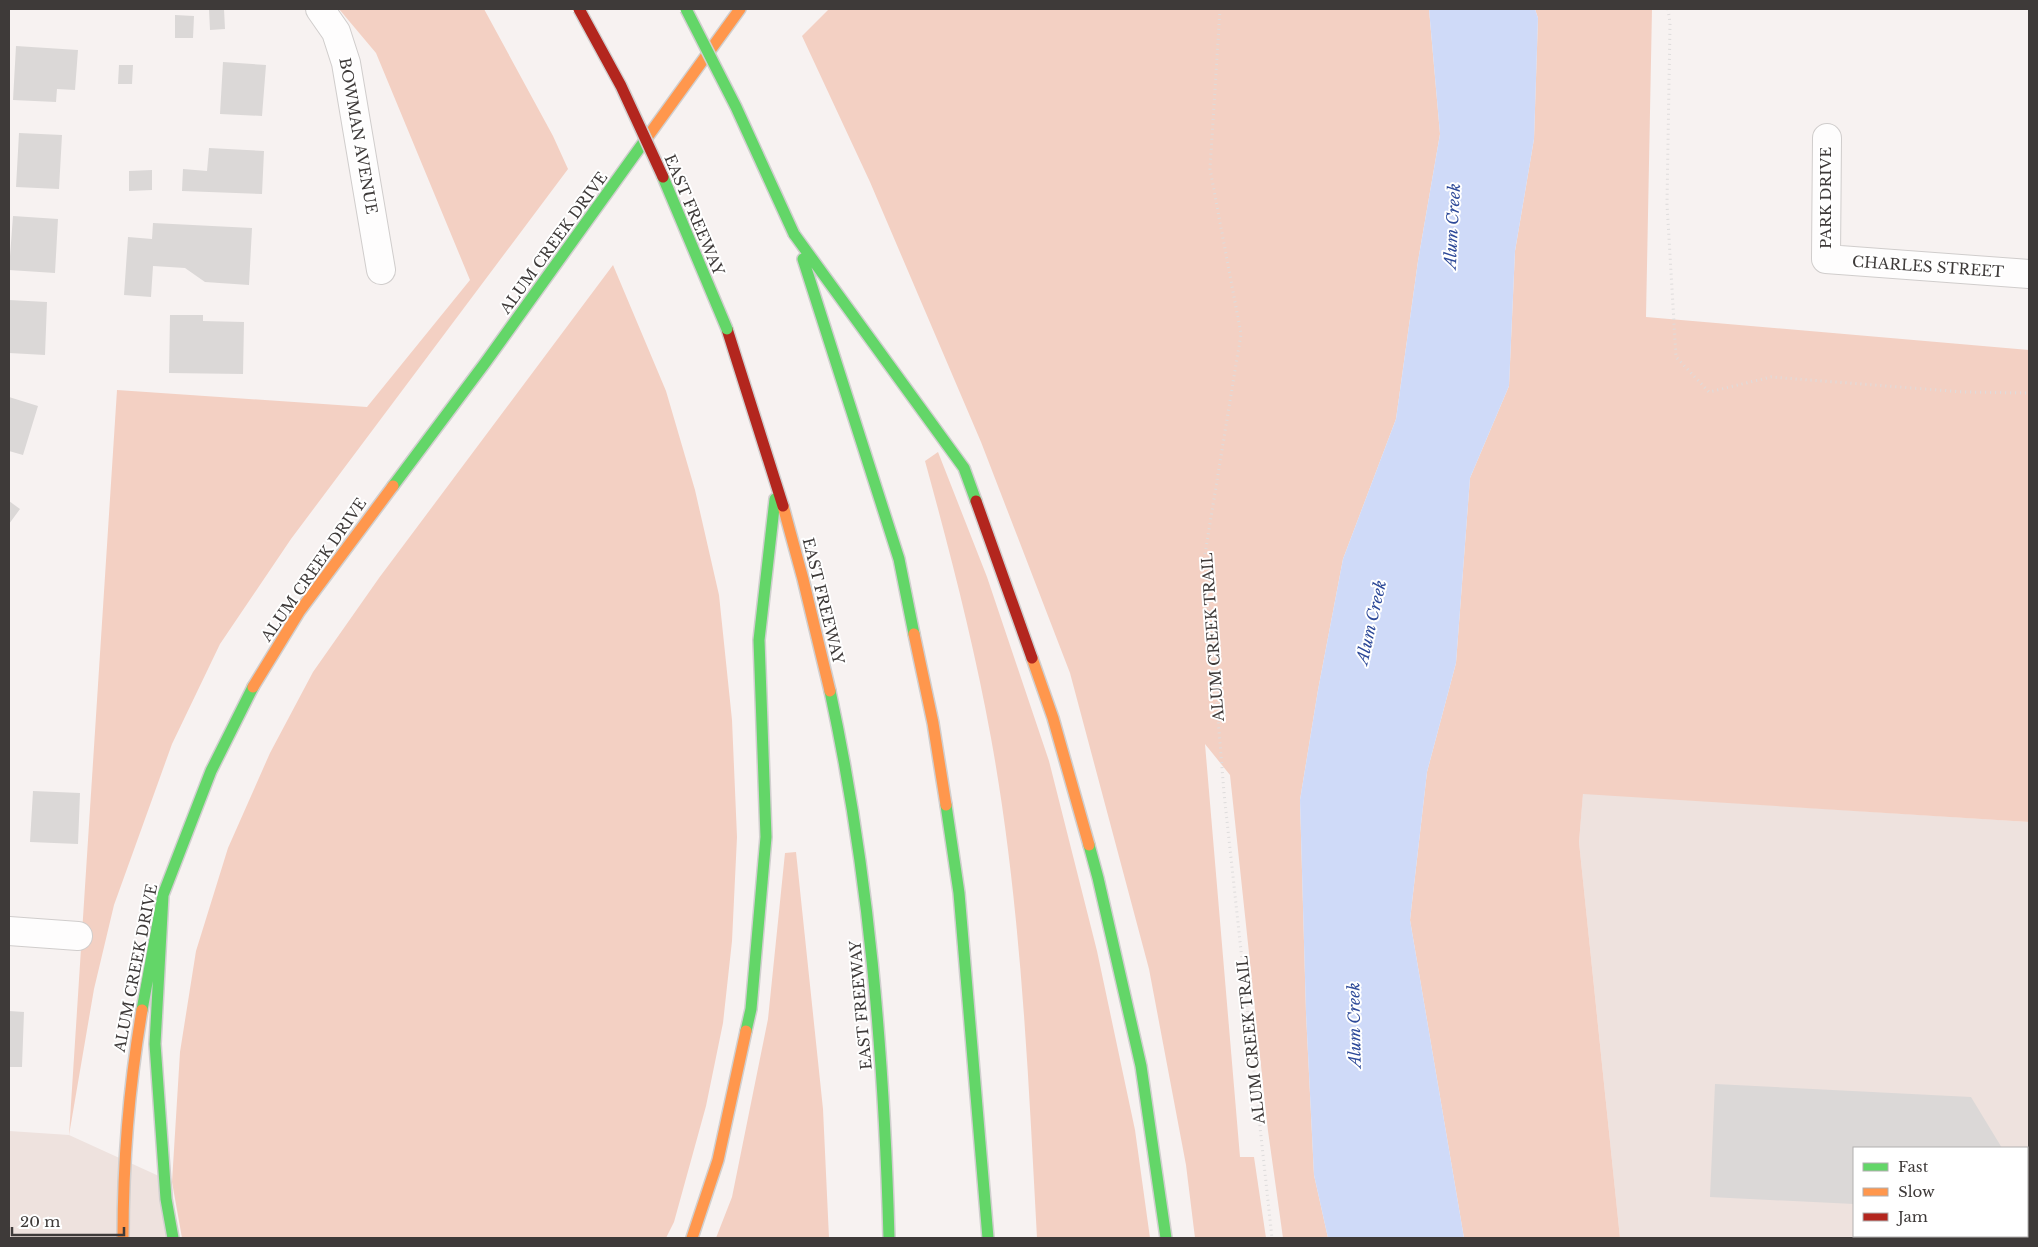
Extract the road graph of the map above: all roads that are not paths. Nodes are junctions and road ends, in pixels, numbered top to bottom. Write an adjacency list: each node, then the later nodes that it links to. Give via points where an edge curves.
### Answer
1 (320, 9): 8 (street, BOWMAN AVENUE, via 336,32 346,63)
2 (579, 9): 10 (main road, EAST FREEWAY, bridge, via 665,184 727,329)
3 (686, 9): 6 (main road, bridge, via 736,107)
4 (740, 9): 11 (main road, ALUM CREEK DRIVE, via 485,364 299,612 249,693 215,762)
5 (1827, 138): 7 (street, PARK DRIVE)
6 (794, 234): 18 (main road, via 899,559 933,723 959,893); 19 (main road, via 964,468 1053,718 1098,878 1141,1066)
7 (1826, 259): 9 (street, CHARLES STREET)
8 (381, 270)
9 (2029, 274)
10 (777, 485): 16 (main road, via 759,640 766,837 751,1009 718,1160); 17 (main road, EAST FREEWAY, via 827,682 857,838 875,991)
11 (163, 895): 14 (main road, ALUM CREEK DRIVE, via 131,1076 123,1178); 15 (main road, via 155,1044 166,1198)
12 (9, 931): 13 (street)
13 (78, 936)
14 (123, 1238)
15 (173, 1238)
16 (692, 1238)
17 (889, 1238)
18 (988, 1238)
19 (1166, 1238)

